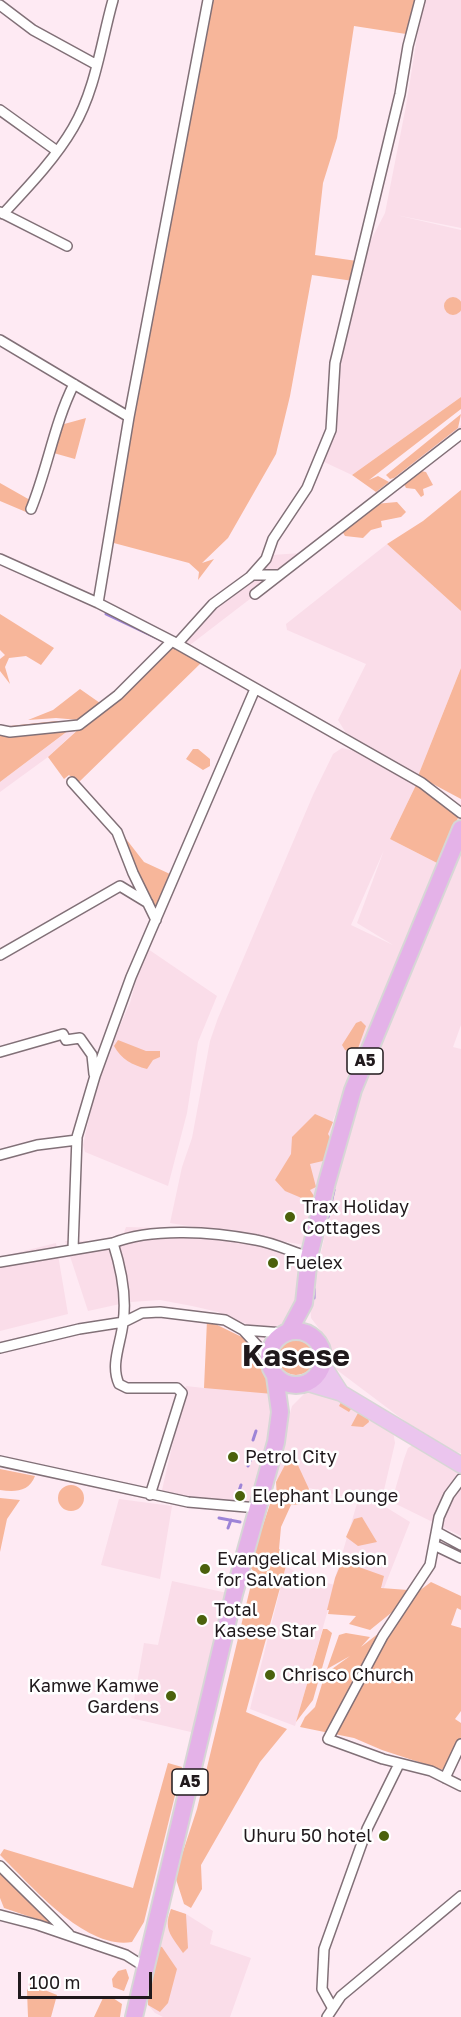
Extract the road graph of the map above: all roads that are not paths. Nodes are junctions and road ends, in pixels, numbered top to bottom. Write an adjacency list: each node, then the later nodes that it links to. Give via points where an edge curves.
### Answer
1 (113, 0): 5 (street)
2 (208, 0): 12 (street)
3 (420, 0): 17 (street, via 335,363 331,430 307,488)
4 (0, 5): 5 (street, via 33,30)
5 (98, 64): 7 (street, via 74,127)
6 (0, 110): 7 (street)
7 (57, 151): 8 (street)
8 (2, 213): 9 (street)
9 (67, 246)
10 (0, 340): 11 (street)
11 (74, 384): 12 (street); 14 (street, via 62,406)
12 (129, 417): 19 (street)
13 (461, 434): 16 (street)
14 (31, 508)
15 (0, 559): 19 (street)
16 (279, 575): 17 (street); 18 (street)
17 (252, 576): 20 (street, via 213,604)
18 (255, 594)
19 (98, 603): 20 (street)
20 (174, 643): 21 (street); 22 (street, via 79,725)
21 (255, 689): 24 (street, via 422,783); 27 (street)
22 (0, 730)
23 (72, 782): 26 (street, via 117,832)
24 (461, 813)
25 (461, 829): 35 (highway, A5, via 353,1090)
26 (148, 903): 27 (street); 28 (street, via 120,886)
27 (156, 920): 30 (street)
28 (0, 955)
29 (0, 1052): 30 (street, via 63,1034 66,1040 80,1038 92,1055)
30 (95, 1076): 31 (street)
31 (77, 1140): 32 (street); 34 (street)
32 (0, 1155)
33 (113, 1243): 34 (street); 35 (street, via 132,1235 166,1232 257,1240); 38 (street, via 122,1280)
34 (73, 1249): 36 (street)
35 (309, 1257): 37 (highway, A5)
36 (0, 1262)
37 (304, 1303): 40 (highway, A5); 41 (highway, A5)
38 (124, 1322): 39 (street, via 142,1313 160,1312 225,1320); 42 (street); 52 (street, via 116,1357 116,1377 121,1388 177,1388 182,1393)
39 (243, 1330): 40 (street); 43 (street)
40 (287, 1332): 41 (highway, via 308,1333); 43 (highway, A5, via 276,1339)
41 (316, 1339): 44 (highway, A5)
42 (0, 1348)
43 (268, 1357): 45 (highway, A5)
44 (323, 1365): 46 (highway, A5, via 319,1373); 47 (main road)
45 (275, 1376): 46 (highway, via 286,1383); 48 (highway, A5 / A5)
46 (303, 1384): 47 (main road); 48 (highway, A5 / A5)
47 (341, 1393): 50 (main road)
48 (280, 1412): 53 (highway, A5 / A5)
49 (0, 1461): 52 (street)
50 (461, 1465)
51 (461, 1479): 54 (street, via 439,1517)
52 (150, 1495): 53 (street)
53 (258, 1508): 66 (highway, A5 / A5)
54 (437, 1533): 55 (street); 56 (street)
55 (434, 1545): 57 (street); 59 (street, via 430,1565 383,1636 328,1739)
56 (461, 1545)
57 (461, 1558)
58 (461, 1744): 60 (street)
59 (399, 1764): 60 (street); 67 (street, via 367,1829 324,1949 322,1989)
60 (445, 1778): 61 (street)
61 (461, 1786)
62 (0, 1866): 65 (street)
63 (461, 1896): 67 (street)
64 (0, 1915): 65 (street)
65 (72, 1938): 66 (street, via 126,1955)
66 (145, 1967): 68 (highway, A5 / A5)
67 (332, 2007): 69 (street)
68 (134, 2017)
69 (327, 2017)

